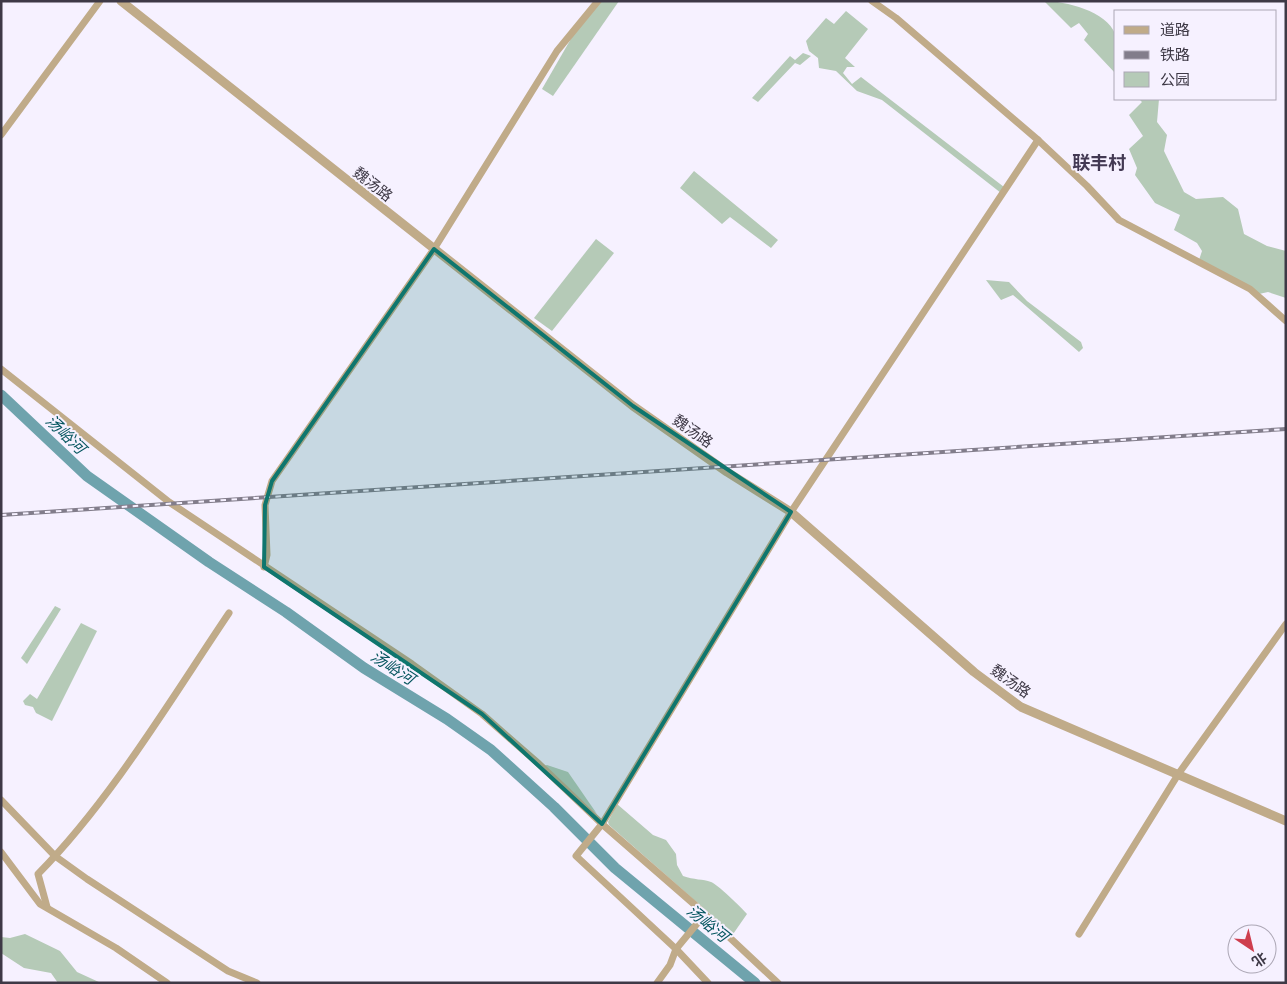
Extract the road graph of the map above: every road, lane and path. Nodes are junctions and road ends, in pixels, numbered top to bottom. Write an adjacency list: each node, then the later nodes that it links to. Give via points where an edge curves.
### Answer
1 (100, 1): 5 (street)
2 (121, 1): 7 (street, 魏汤路)
3 (598, 1): 7 (street, via 557,52)
4 (872, 1): 6 (street)
5 (1, 135)
6 (1038, 140): 8 (street, via 1119,220 1250,289); 10 (street)
7 (434, 249): 10 (street, 魏汤路, via 633,406); 11 (street, via 272,481 265,506 267,555)
8 (1286, 321)
9 (1, 369): 11 (street, via 169,502)
10 (790, 512): 14 (street, 魏汤路, via 974,672 1021,707); 17 (street)
11 (264, 567): 17 (street, via 482,714 539,764)
12 (229, 613): 19 (street, via 122,770)
13 (1286, 624): 14 (street)
14 (1179, 773): 16 (street, 魏汤路); 22 (street)
15 (1, 800): 19 (street)
16 (1286, 821)
17 (600, 827): 21 (street); 23 (street, via 576,856)
18 (1, 852): 20 (street, via 40,904)
19 (55, 856): 20 (street, via 38,874); 25 (street, via 228,971)
20 (47, 907): 24 (street)
21 (705, 914): 23 (street); 28 (street)
22 (1079, 934)
23 (676, 949): 26 (street, via 670,965); 27 (street)
24 (167, 983)
25 (257, 983)
26 (657, 983)
27 (708, 983)
28 (778, 983)

